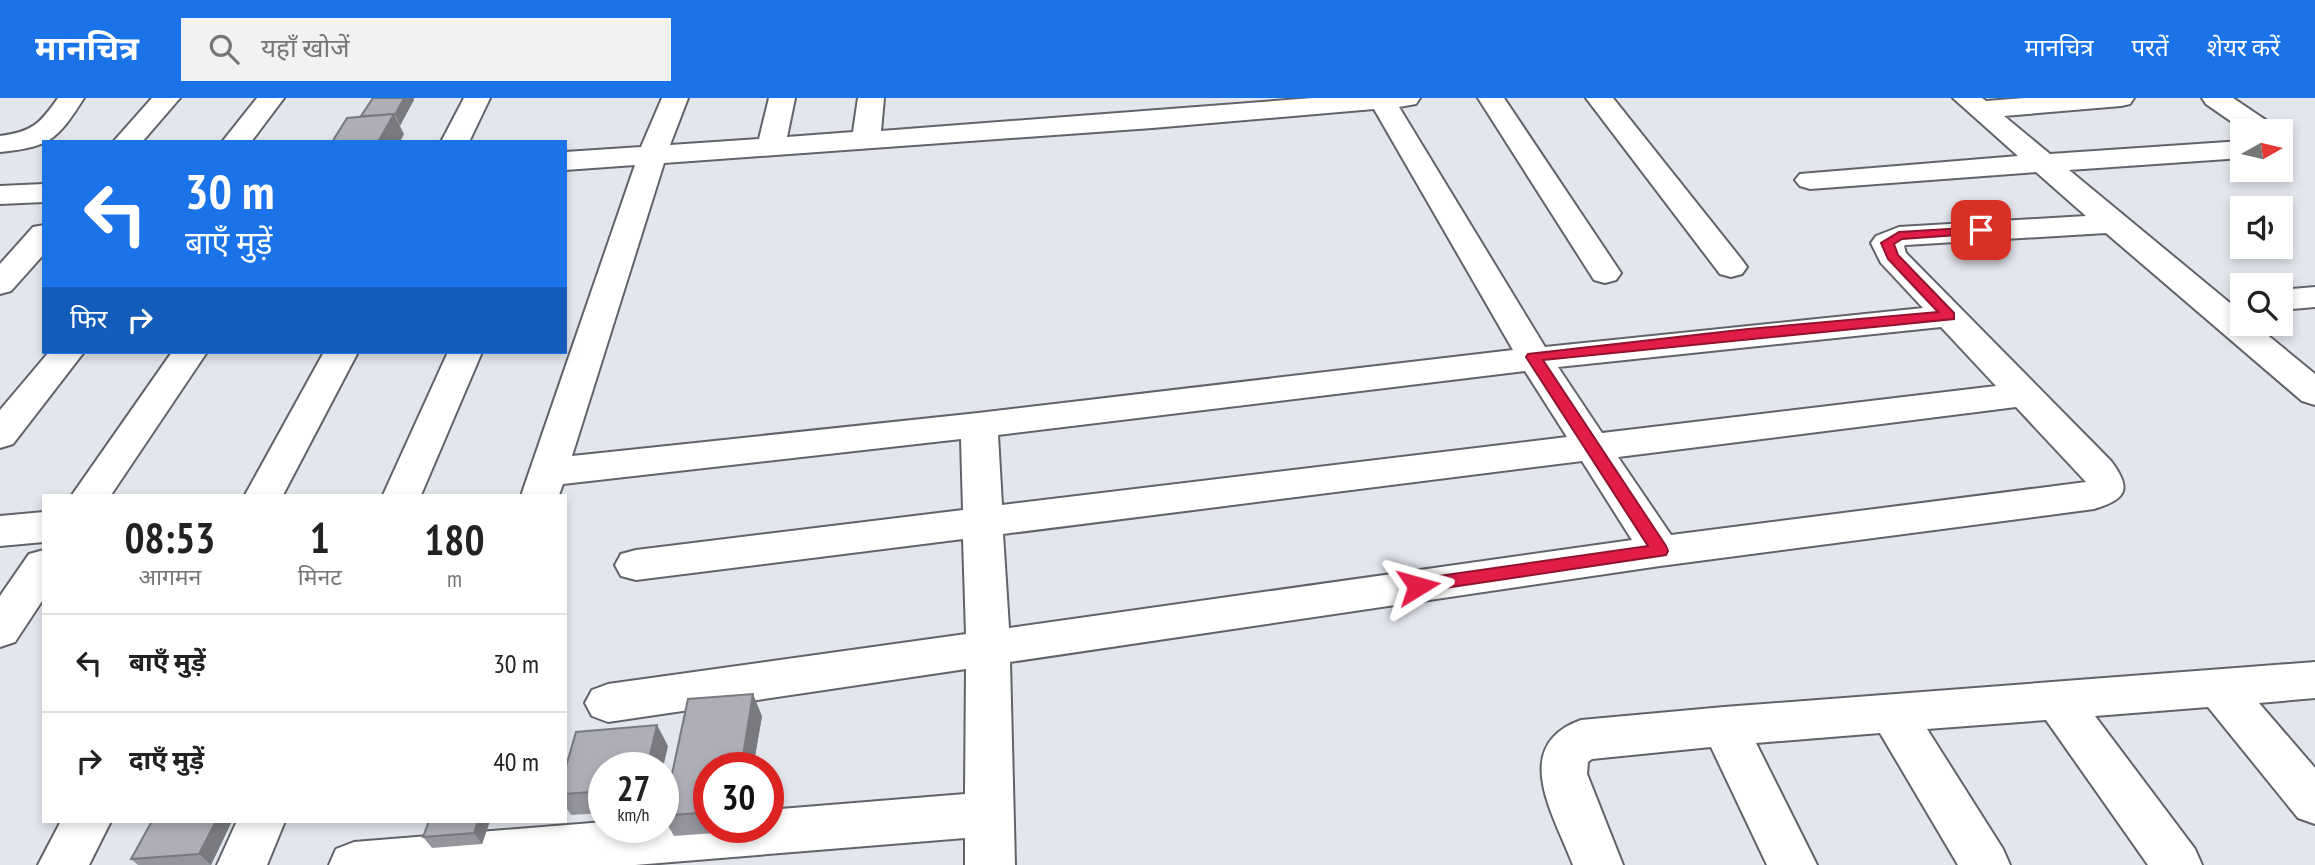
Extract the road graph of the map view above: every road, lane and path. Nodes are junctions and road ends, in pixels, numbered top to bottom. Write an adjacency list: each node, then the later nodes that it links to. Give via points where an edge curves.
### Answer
1 (71, 98): 22 (street, via 40,138)
2 (167, 98): 18 (street)
3 (271, 98): 19 (street)
4 (477, 98): 20 (street)
5 (675, 98): 25 (street)
6 (782, 98): 23 (street)
7 (871, 98): 21 (street)
8 (1491, 98): 34 (street)
9 (1599, 98): 33 (street)
10 (2121, 98): 14 (street)
11 (2215, 98): 17 (street)
12 (1394, 99): 13 (street); 44 (street)
13 (1304, 102): 15 (street)
14 (1972, 104): 27 (street)
15 (1207, 107): 16 (street)
16 (1101, 111): 21 (street)
17 (2246, 119)
18 (129, 140)
19 (238, 140)
20 (456, 140)
21 (866, 141): 23 (street)
22 (0, 144)
23 (771, 148): 25 (street)
24 (2230, 150): 27 (street)
25 (652, 156): 26 (street); 50 (street)
26 (567, 161)
27 (2043, 165): 28 (street); 31 (street)
28 (1810, 180)
29 (42, 193): 30 (street)
30 (0, 195)
31 (2115, 223): 38 (street); 39 (street, via 1899,236 1887,243 1892,256)
32 (42, 236): 35 (street)
33 (1731, 267)
34 (1605, 274)
35 (0, 284)
36 (2315, 297): 37 (street)
37 (2293, 299)
38 (2227, 303): 45 (street)
39 (1949, 316): 44 (street); 46 (street)
40 (65, 354): 48 (street)
41 (189, 354): 51 (street)
42 (340, 354): 52 (street)
43 (464, 354): 53 (street)
44 (1534, 357): 47 (street); 49 (street)
45 (2313, 390)
46 (2024, 394): 49 (street); 57 (street, via 2098,470 2105,490)
47 (979, 425): 50 (street); 54 (street)
48 (0, 435)
49 (1593, 448): 54 (street); 57 (street)
50 (544, 484)
51 (92, 494)
52 (265, 494)
53 (402, 494)
54 (982, 524): 58 (street); 61 (street)
55 (42, 527): 56 (street)
56 (0, 531)
57 (1660, 551): 61 (street)
58 (636, 565)
59 (42, 568): 60 (street)
60 (0, 630)
61 (988, 648): 65 (street); 69 (street)
62 (2315, 680): 63 (street)
63 (2220, 689): 64 (street); 68 (street)
64 (2058, 701): 66 (street); 80 (street)
65 (607, 703)
66 (1893, 714): 67 (street); 79 (street)
67 (1724, 726): 77 (street, via 1581,740 1566,752 1563,774); 78 (street)
68 (2315, 803)
69 (990, 814): 72 (street); 76 (street)
70 (87, 823): 73 (street)
71 (260, 823): 74 (street)
72 (419, 848): 75 (street)
73 (64, 865)
74 (242, 865)
75 (354, 865)
76 (990, 865)
77 (1598, 865)
78 (1792, 865)
79 (1985, 865)
80 (2177, 865)

